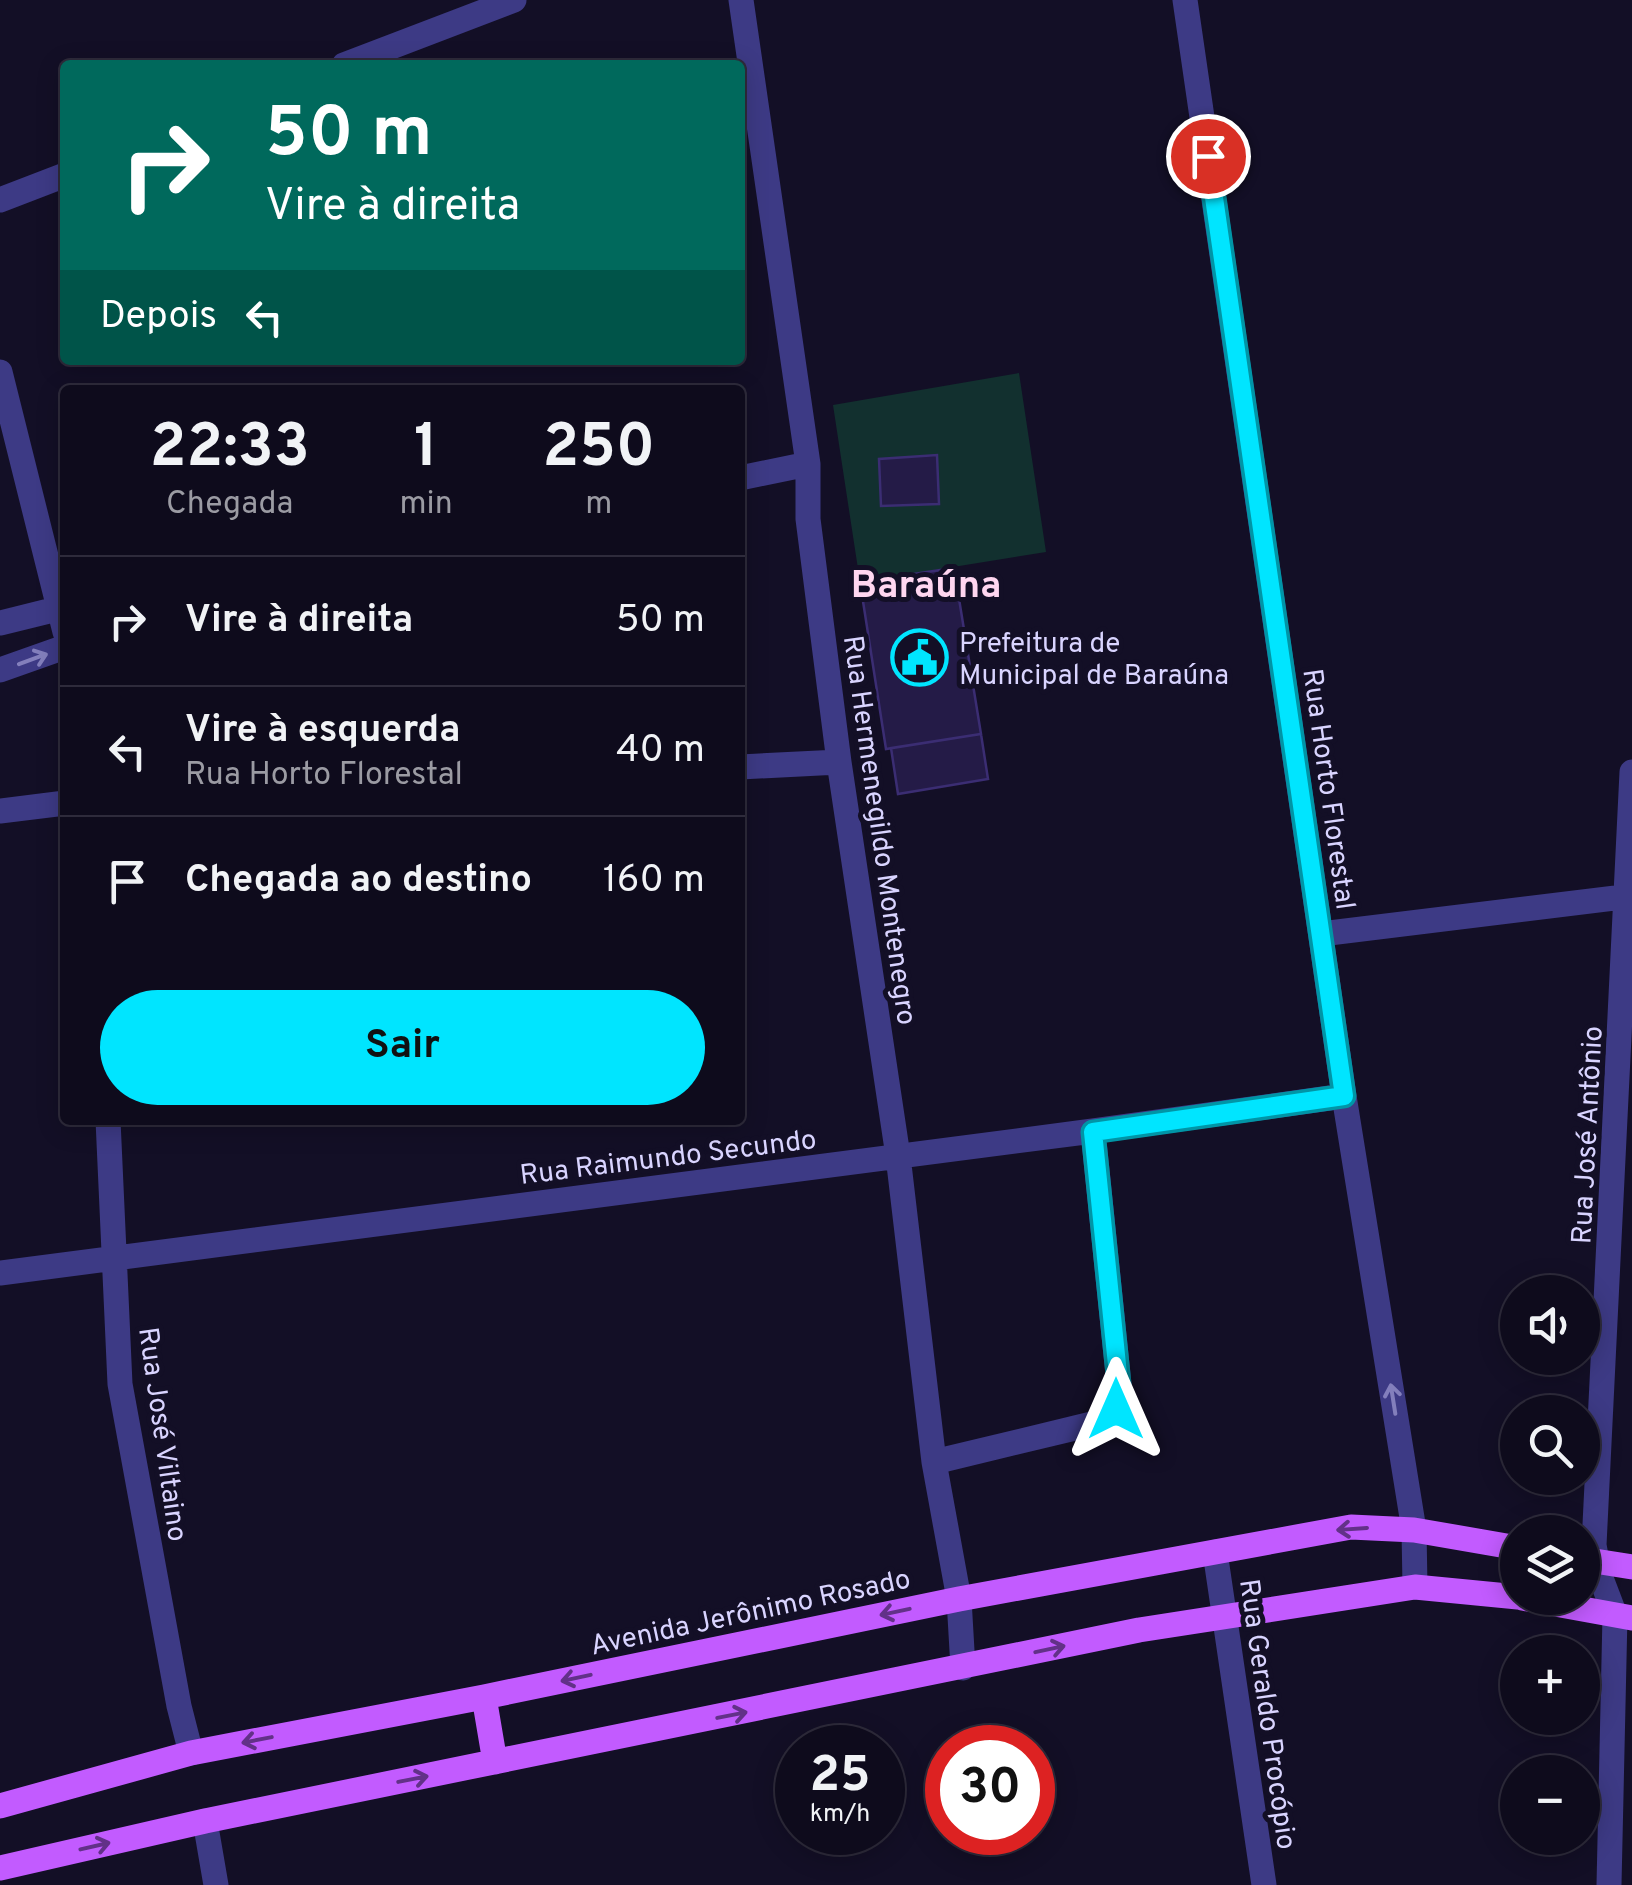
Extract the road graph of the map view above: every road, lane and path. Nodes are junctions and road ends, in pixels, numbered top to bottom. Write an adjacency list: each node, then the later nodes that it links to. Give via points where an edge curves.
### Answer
1 (514, 0): 4 (street)
2 (741, 0): 8 (street, Rua Hermenegildo Montenegro)
3 (1185, 0): 21 (street, Rua Horto Florestal)
4 (357, 60)
5 (60, 177): 6 (street)
6 (0, 200)
7 (0, 372): 10 (street)
8 (808, 464): 9 (street); 15 (street, Rua Hermenegildo Montenegro, via 808,519)
9 (745, 477)
10 (60, 604)
11 (60, 616): 12 (street)
12 (0, 623)
13 (60, 649): 14 (street, one-way to 13)
14 (0, 670)
15 (839, 762): 16 (street); 25 (street, Rua Hermenegildo Montenegro)
16 (745, 766)
17 (1632, 772): 20 (street, Rua José Antônio)
18 (60, 804): 19 (street)
19 (0, 811)
20 (1629, 895): 21 (street); 29 (street, Rua José Antônio)
21 (1320, 934): 22 (street, Rua Horto Florestal)
22 (1344, 1096): 24 (street, Rua Raimundo Secundo); 30 (street, Rua Horto Florestal, one-way to 22)
23 (108, 1125): 26 (street, Rua José Viltaino)
24 (1093, 1132): 25 (street, Rua Raimundo Secundo); 28 (street, via 1119,1384 1116,1409 1100,1422)
25 (898, 1156): 26 (street, Rua Raimundo Secundo); 28 (street, Rua Hermenegildo Montenegro)
26 (112, 1258): 27 (street, Rua Raimundo Secundo); 43 (street, Rua José Viltaino, via 122,1394)
27 (0, 1273)
28 (934, 1462): 38 (street, Rua Hermenegildo Montenegro)
29 (1592, 1515)
30 (1414, 1530): 31 (main road, Avenida Jerônimo Rosado); 32 (main road, Avenida Jerônimo Rosado, one-way to 32, via 1351,1526); 36 (street, Rua Horto Florestal)
31 (1500, 1545)
32 (1215, 1552): 38 (main road, Avenida Jerônimo Rosado); 39 (street, Rua Geraldo Procópio)
33 (1600, 1562): 34 (main road)
34 (1632, 1568)
35 (1600, 1578): 40 (street)
36 (1415, 1587): 37 (main road); 39 (main road)
37 (1500, 1595)
38 (959, 1599): 41 (street, Rua Hermenegildo Montenegro); 42 (main road, Avenida Jerônimo Rosado, one-way to 42)
39 (1226, 1616): 41 (main road, one-way to 39); 49 (street, Rua Geraldo Procópio)
40 (1624, 1617): 50 (street)
41 (963, 1668): 44 (main road, one-way to 41)
42 (484, 1697): 43 (main road, Avenida Jerônimo Rosado, one-way to 43); 44 (main road)
43 (191, 1753): 45 (main road, Avenida Jerônimo Rosado)
44 (495, 1762): 46 (main road, one-way to 44)
45 (0, 1806)
46 (205, 1821): 47 (main road, one-way to 46); 48 (street)
47 (0, 1868)
48 (216, 1885)
49 (1264, 1885)
50 (1609, 1885)

